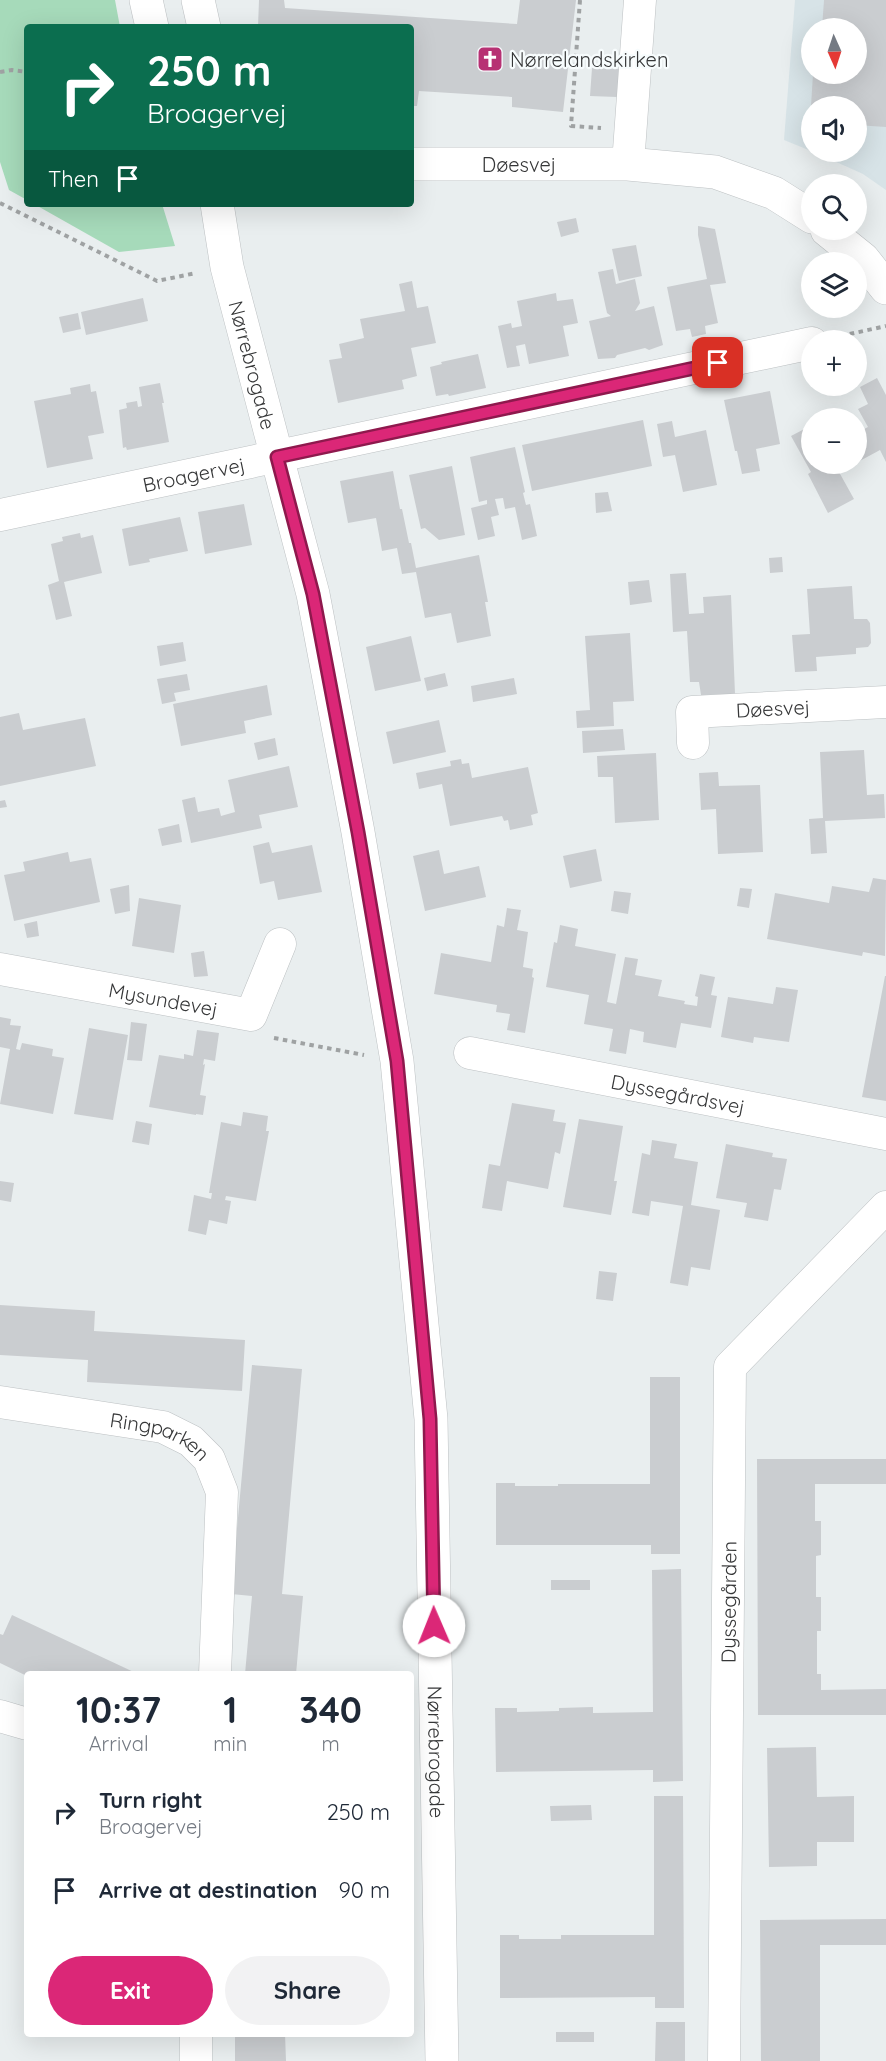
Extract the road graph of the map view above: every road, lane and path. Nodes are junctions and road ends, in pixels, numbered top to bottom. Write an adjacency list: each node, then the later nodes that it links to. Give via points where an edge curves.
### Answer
1 (146, 0): 5 (street)
2 (198, 0): 6 (street)
3 (580, 0): 9 (path, via 571,126)
4 (640, 0): 9 (street)
5 (151, 24)
6 (203, 24)
7 (0, 72): 8 (path)
8 (24, 72)
9 (632, 130): 11 (street)
10 (414, 164): 11 (street, Døesvej)
11 (628, 164): 14 (street, Døesvej, via 715,172 774,193)
12 (0, 203): 16 (path, via 157,281)
13 (217, 207): 16 (street, Nørrebrogade)
14 (801, 210)
15 (839, 240): 17 (street, via 863,259)
16 (227, 267): 21 (street, Nørrebrogade)
17 (886, 288)
18 (886, 326): 19 (path)
19 (867, 330)
20 (801, 345): 21 (street, Broagervej)
21 (277, 457): 22 (street, Broagervej); 38 (street, Nørrebrogade, via 313,594 397,1061 430,1419)
22 (0, 515)
23 (886, 702): 24 (street, Døesvej, via 692,712)
24 (693, 743)
25 (280, 944): 27 (street)
26 (0, 969): 27 (street, Mysundevej)
27 (251, 1015): 28 (path, via 268,1037)
28 (351, 1052)
29 (470, 1053): 30 (street, Dyssegårdsvej)
30 (886, 1134)
31 (886, 1207): 39 (street, Dyssegården, via 730,1367)
32 (0, 1402): 33 (street, Ringparken, via 163,1427 191,1441 209,1459 222,1492)
33 (215, 1671)
34 (0, 1716): 35 (street)
35 (24, 1723)
36 (196, 2037): 37 (street)
37 (196, 2061)
38 (442, 2061)
39 (724, 2061)

